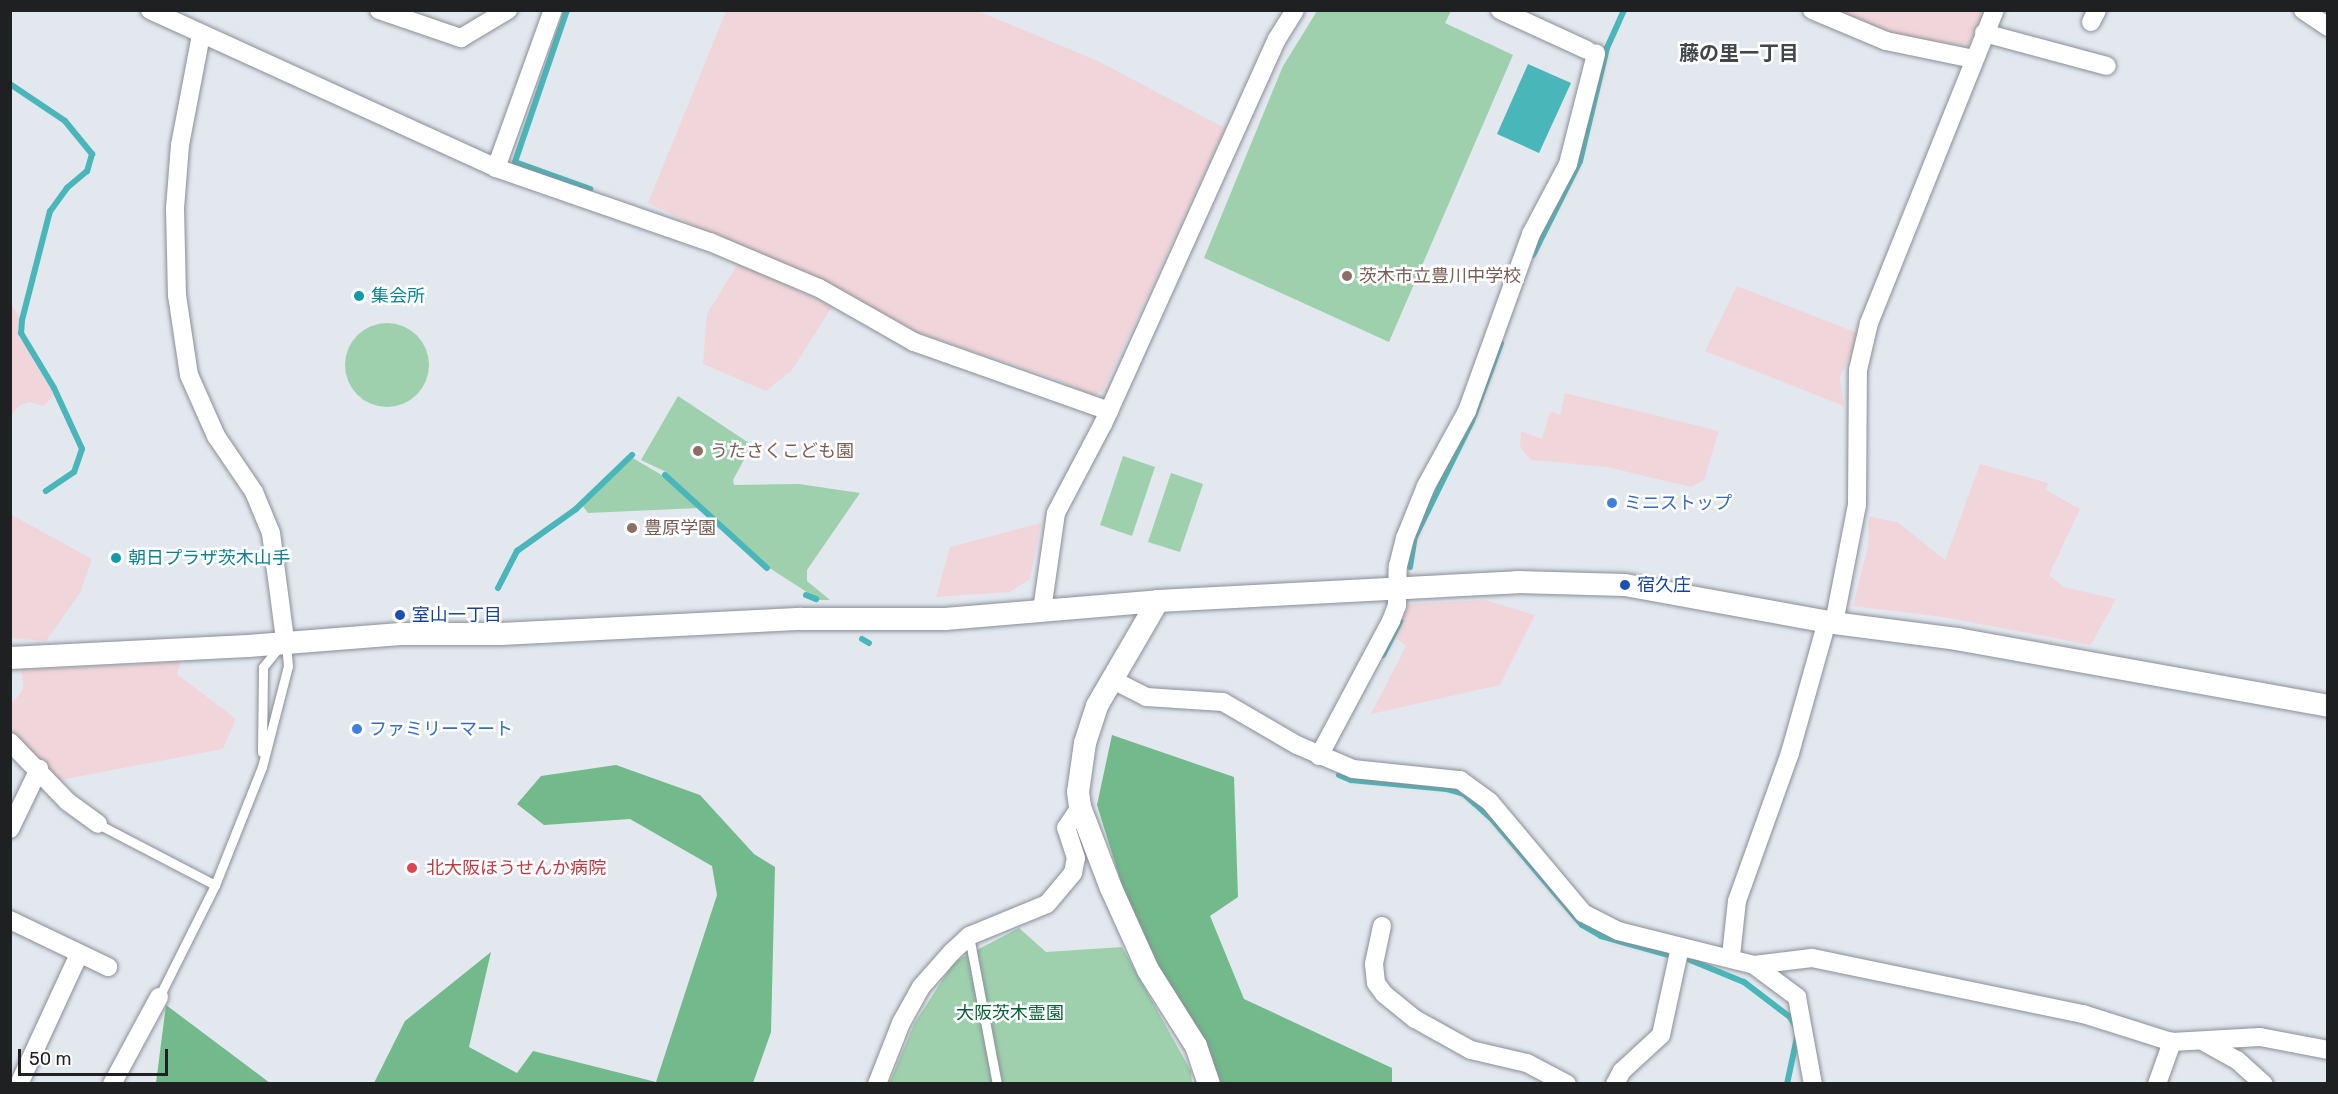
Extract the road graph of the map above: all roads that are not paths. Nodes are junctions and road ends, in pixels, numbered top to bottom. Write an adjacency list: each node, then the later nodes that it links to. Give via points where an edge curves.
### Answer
1 (150, 10): 12 (street)
2 (379, 10): 3 (street, via 461,38)
3 (508, 10)
4 (553, 10): 15 (street)
5 (1295, 10): 16 (street, via 1277,39)
6 (1500, 10): 17 (street, via 1591,52 1568,164 1522,253 1467,411 1415,510 1404,538)
7 (1812, 10): 13 (street, via 1886,41)
8 (1995, 10): 11 (street)
9 (2303, 10): 10 (street)
10 (2328, 27)
11 (1984, 33): 13 (street); 14 (street)
12 (201, 35): 15 (street); 21 (street, via 180,145 175,208 177,295 189,375 216,436 254,492 271,533)
13 (1974, 59): 20 (street, via 1869,323 1858,370 1857,505)
14 (2107, 66)
15 (496, 168): 16 (street, via 710,242 819,288 914,342)
16 (1109, 411): 19 (street, via 1056,513)
17 (1398, 586): 18 (street); 20 (street, via 1517,582 1625,585); 26 (street, via 1397,605 1383,639 1345,701)
18 (1158, 601): 19 (street); 23 (street)
19 (1042, 610): 21 (street, via 945,619 802,619)
20 (1830, 622): 24 (street, via 1957,639); 39 (street, via 1790,753 1737,901)
21 (285, 640): 22 (street, via 225,648); 27 (lane, via 288,666); 27 (lane, via 263,667)
22 (10, 658)
23 (1113, 680): 26 (street, via 1146,697 1222,702); 29 (street, via 1097,706 1085,743 1079,772)
24 (2328, 706)
25 (10, 742): 28 (street)
26 (1319, 756): 37 (street, via 1362,771 1460,780 1490,802 1592,920)
27 (262, 767): 33 (lane)
28 (39, 769): 30 (street); 31 (street, via 68,802)
29 (1080, 807): 36 (street, via 1066,828 1076,858 1073,873 1047,904); 50 (street, via 1148,970 1196,1046)
30 (15, 808): 32 (street)
31 (98, 824): 33 (lane)
32 (10, 829)
33 (215, 885): 42 (lane)
34 (10, 920): 38 (street)
35 (1382, 926): 51 (street, via 1374,964 1376,983 1384,994 1415,1019 1471,1050 1527,1063)
36 (969, 936): 48 (street, via 921,987 901,1023); 49 (lane)
37 (1680, 947): 39 (street); 52 (street, via 1661,1035 1622,1071)
38 (79, 954): 41 (street); 46 (street)
39 (1731, 956): 40 (street)
40 (1754, 965): 44 (street, via 1812,958 2083,1014); 53 (street, via 1797,997)
41 (108, 967)
42 (159, 997): 47 (street)
43 (2202, 1041): 44 (street); 45 (street, via 2260,1037); 55 (street, via 2236,1060)
44 (2172, 1042): 54 (street)
45 (2326, 1046)
46 (19, 1083)
47 (112, 1083)
48 (878, 1083)
49 (997, 1083)
50 (1209, 1083)
51 (1567, 1083)
52 (1615, 1083)
53 (1813, 1083)
54 (2157, 1083)
55 (2264, 1083)

